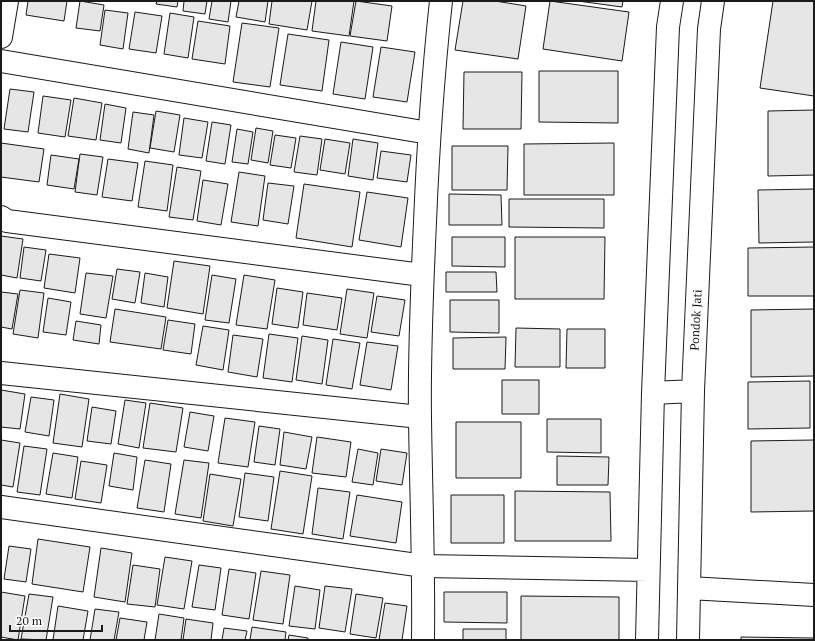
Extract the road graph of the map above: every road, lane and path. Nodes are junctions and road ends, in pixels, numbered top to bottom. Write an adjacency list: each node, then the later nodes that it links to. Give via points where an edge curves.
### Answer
1 (7, 1): 5 (street)
2 (441, 1): 7 (street)
3 (672, 1): 12 (street, via 668,27)
4 (713, 1): 11 (street, Pondok Jati, via 709,29)
5 (1, 37)
6 (1, 60): 7 (street)
7 (429, 133): 9 (street)
8 (1, 217): 9 (street, via 7,221)
9 (422, 275): 13 (street)
10 (1, 373): 13 (street)
11 (693, 391): 12 (street); 17 (street, Pondok Jati)
12 (653, 393): 16 (street)
13 (420, 417): 15 (street)
14 (1, 507): 15 (street)
15 (424, 566): 16 (street); 19 (street)
16 (648, 570): 20 (street)
17 (689, 588): 18 (street); 21 (street, Pondok Jati)
18 (814, 595)
19 (423, 640)
20 (647, 640)
21 (688, 640)

